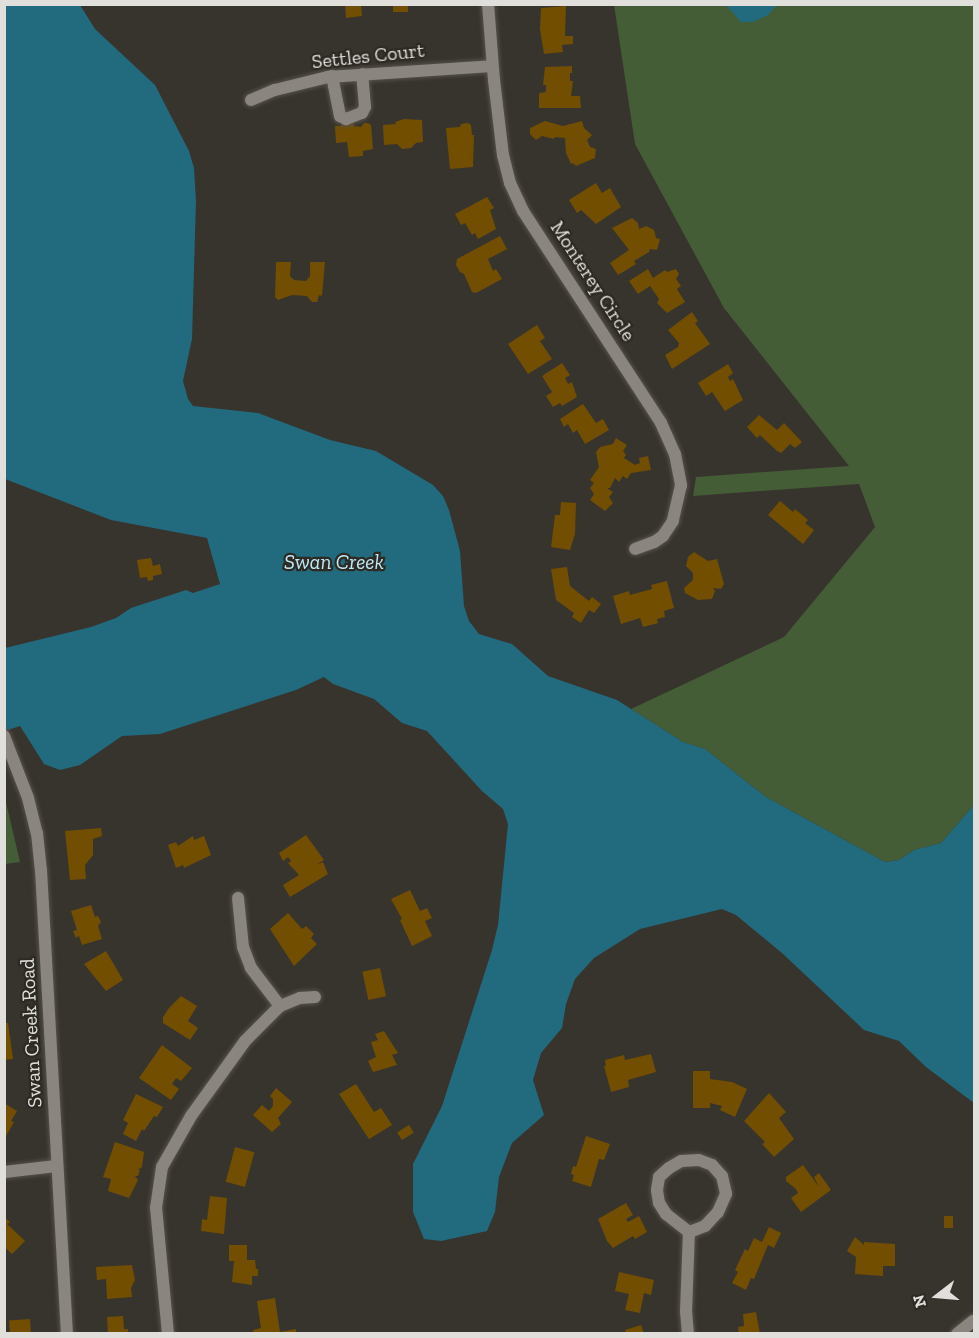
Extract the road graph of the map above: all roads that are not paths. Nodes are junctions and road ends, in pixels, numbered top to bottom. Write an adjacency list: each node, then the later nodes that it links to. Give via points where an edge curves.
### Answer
1 (488, 4): 2 (street, Monterey Circle)
2 (492, 66): 3 (street, Settles Court); 6 (street, Monterey Circle, via 505,163 518,200 655,413 675,454 681,485 673,521 663,536)
3 (362, 74): 4 (street, Settles Court); 4 (street, via 365,107 362,113 346,119 339,116)
4 (332, 76): 5 (street, Settles Court)
5 (250, 100)
6 (635, 549)
7 (4, 736): 11 (street, Swan Creek Road, via 37,833)
8 (238, 898): 10 (street, via 243,947 251,968)
9 (315, 997): 10 (street)
10 (280, 1006): 16 (street, via 230,1059 190,1116 162,1167 156,1209)
11 (57, 1166): 12 (street); 15 (street, Swan Creek Road)
12 (4, 1172)
13 (689, 1232): 13 (street, via 712,1219 726,1194 722,1176 712,1165 699,1160 681,1161 669,1168 659,1177 657,1190 666,1214); 17 (street)
14 (973, 1321): 18 (street)
15 (67, 1334)
16 (168, 1334)
17 (688, 1334)
18 (957, 1334)

